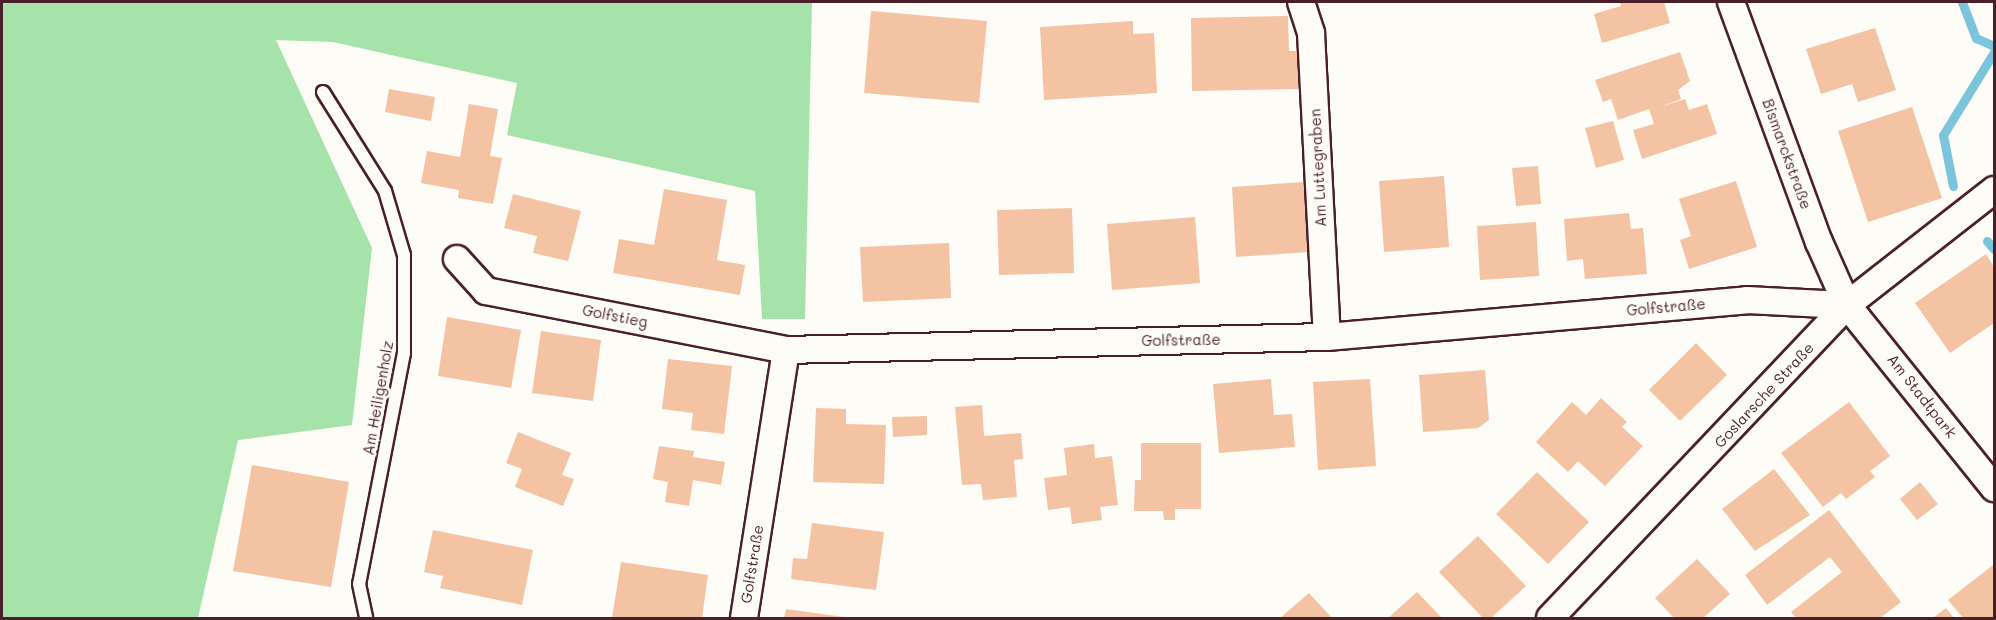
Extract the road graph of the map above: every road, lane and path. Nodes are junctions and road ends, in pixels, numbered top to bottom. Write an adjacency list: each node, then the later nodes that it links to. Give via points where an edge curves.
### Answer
1 (1301, 2): 7 (street, Am Luttegraben, via 1311,33)
2 (1731, 2): 6 (street, Bismarckstraße, via 1818,242)
3 (323, 92): 10 (lane, Am Heiligenholz, via 385,191 405,255 404,353 359,585)
4 (1995, 190): 6 (street, Goslarsche Straße)
5 (457, 259): 8 (street, Golfstieg, via 486,291)
6 (1847, 305): 7 (street, Golfstraße, via 1747,300); 9 (street, Am Stadtpark); 12 (street, Goslarsche Straße)
7 (1327, 337): 8 (street, Golfstraße)
8 (786, 350): 11 (street, Golfstraße)
9 (1995, 488)
10 (366, 618)
11 (744, 618)
12 (1550, 618)

